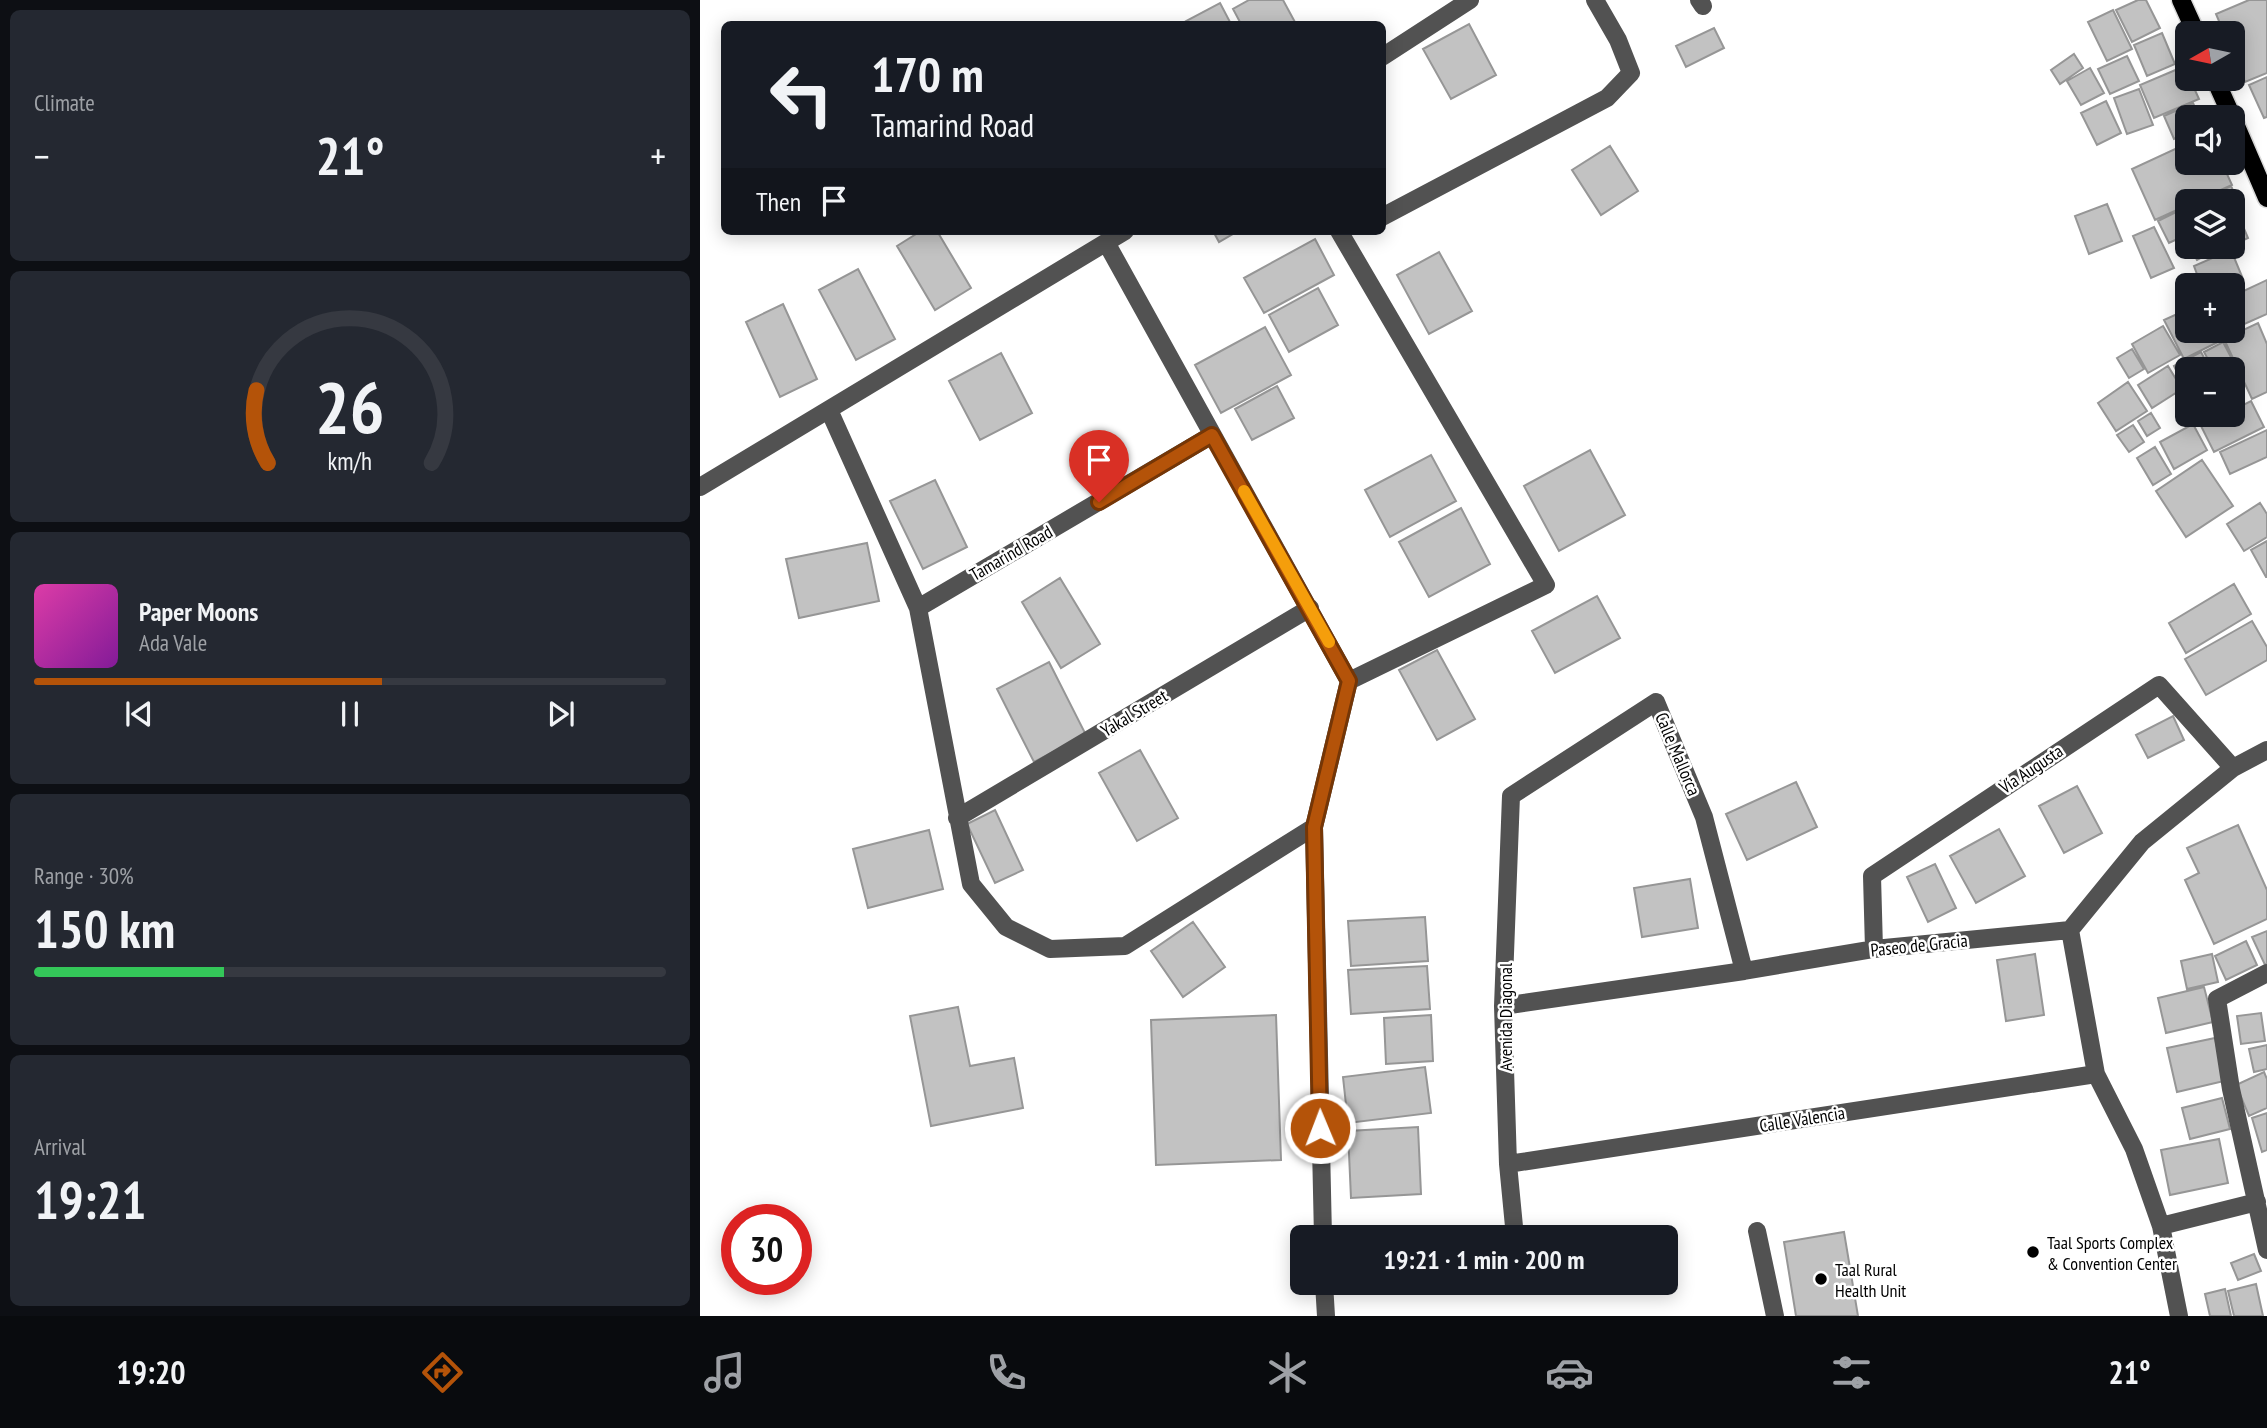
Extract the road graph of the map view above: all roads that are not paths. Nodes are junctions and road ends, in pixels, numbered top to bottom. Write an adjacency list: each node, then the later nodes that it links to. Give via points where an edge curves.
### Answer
1 (1470, 0): 5 (street)
2 (1595, 0): 8 (street, via 1631,73 1607,98)
3 (2182, 0): 4 (main road)
4 (2191, 21)
5 (1386, 54)
6 (2245, 146): 7 (main road)
7 (2267, 198)
8 (1386, 215)
9 (1119, 235): 11 (street)
10 (1347, 235): 17 (street, via 1546,585)
11 (1107, 243): 12 (street); 13 (street)
12 (829, 410): 14 (street); 15 (street)
13 (1212, 435): 15 (street, Tamarind Road); 16 (street)
14 (700, 486)
15 (918, 608): 21 (street)
16 (1310, 608): 17 (street); 21 (street, Yakal Street)
17 (1349, 681): 22 (street)
18 (2267, 750): 19 (street)
19 (2233, 768): 23 (street, via 2142,842); 24 (street, Vía Augusta, via 2159,685 1872,876)
20 (1511, 796): 25 (street, Calle Mallorca, via 1656,702 1704,817); 27 (street, Avenida Diagonal)
21 (957, 818): 22 (street, via 971,884 1006,927 1050,949 1125,946)
22 (1314, 827): 31 (street)
23 (2070, 930): 24 (street, Paseo de Gracia); 28 (street)
24 (1874, 949): 25 (street, Paseo de Gracia)
25 (1744, 971): 27 (street, Paseo de Gracia)
26 (2267, 973): 30 (street, via 2217,999)
27 (1503, 1006): 29 (street, Avenida Diagonal)
28 (2096, 1074): 29 (street, Calle Valencia); 33 (street, via 2134,1149)
29 (1508, 1164): 32 (street, Avenida Diagonal)
30 (2257, 1202): 33 (street); 35 (street)
31 (1323, 1225)
32 (1514, 1225)
33 (2161, 1226): 39 (street)
34 (1757, 1231): 38 (street)
35 (2267, 1250)
36 (1325, 1295): 37 (street)
37 (1326, 1316)
38 (1775, 1316)
39 (2179, 1316)

